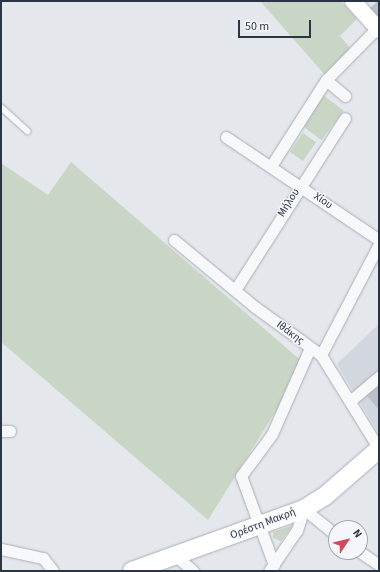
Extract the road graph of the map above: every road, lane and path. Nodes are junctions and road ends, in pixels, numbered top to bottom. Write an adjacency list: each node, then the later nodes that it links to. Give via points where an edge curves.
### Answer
1 (356, 2): 2 (main road)
2 (378, 29): 3 (street)
3 (326, 80): 4 (street); 9 (street)
4 (345, 96)
5 (1, 107): 7 (lane)
6 (346, 118): 10 (street, Μήλου)
7 (28, 131)
8 (226, 137): 9 (street, Χίου)
9 (271, 166): 10 (street, Χίου)
10 (300, 186): 12 (street, Χίου); 14 (street, Μήλου)
11 (174, 240): 14 (street, Ιθάκης)
12 (379, 240)
13 (379, 244): 16 (street)
14 (234, 290): 15 (street, Ιθάκης)
15 (310, 348): 16 (street, Ιθάκης); 21 (street, via 272,434 241,476)
16 (321, 355): 18 (street, Ιθάκης)
17 (379, 377): 18 (street)
18 (350, 401): 19 (street, Ιθάκης)
19 (379, 449): 20 (main road, Ορέστη Μακρή, via 325,496)
20 (304, 509): 21 (main road, Ορέστη Μακρή); 22 (street); 27 (street, via 297,530)
21 (260, 526): 24 (main road, Ορέστη Μακρή); 27 (street)
22 (328, 528)
23 (1, 549): 28 (street, via 43,558)
24 (176, 556): 29 (main road, Ορέστη Μακρή); 30 (street)
25 (368, 557): 26 (street)
26 (379, 565)
27 (271, 568)
28 (53, 571)
29 (132, 571)
30 (193, 571)

